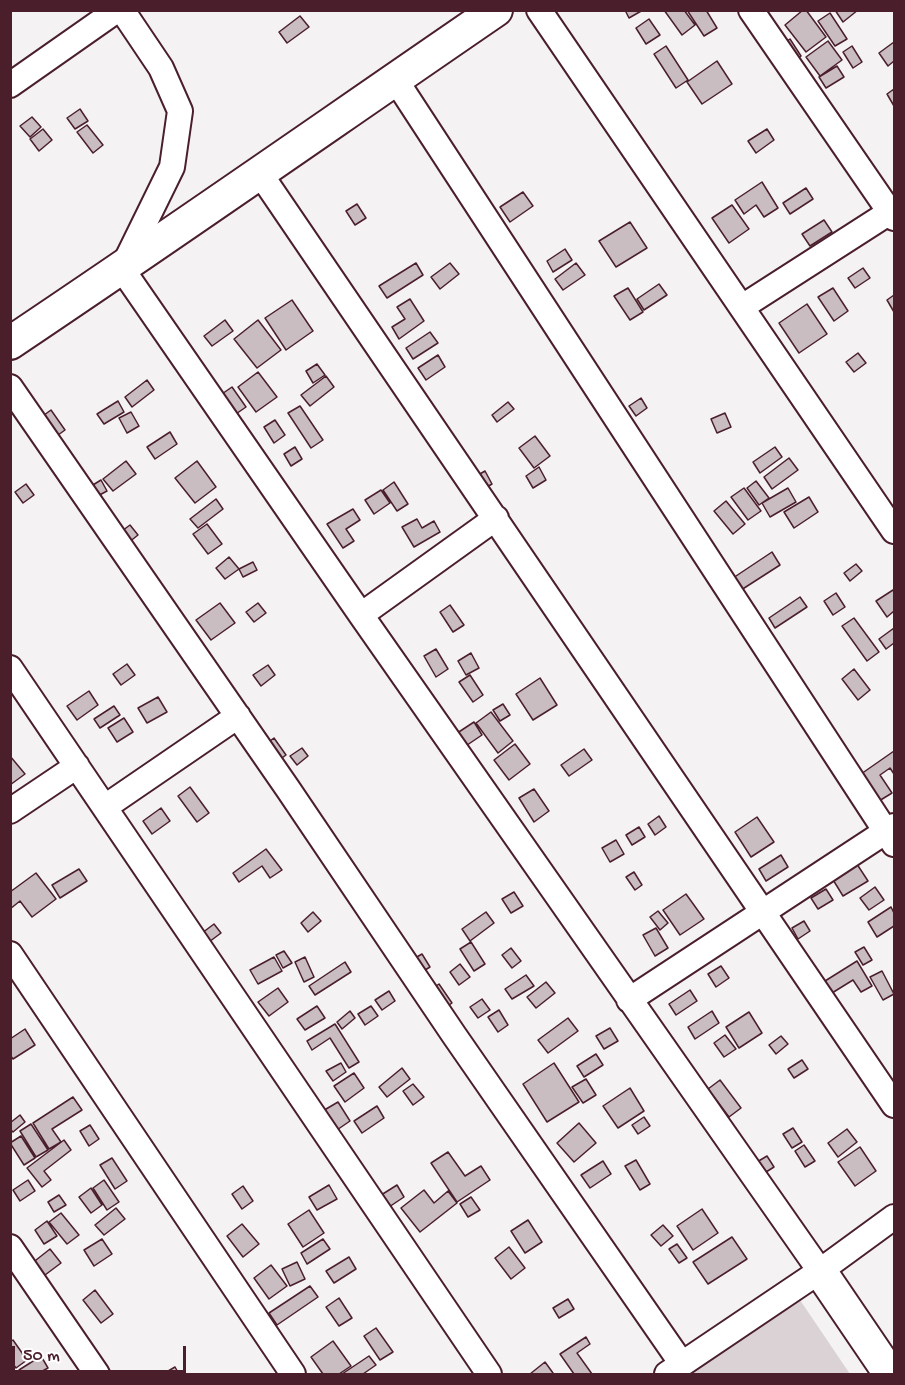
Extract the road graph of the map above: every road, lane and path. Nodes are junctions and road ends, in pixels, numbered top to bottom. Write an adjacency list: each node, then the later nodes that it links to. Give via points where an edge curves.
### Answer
1 (117, 10): 7 (street)
2 (122, 10): 10 (street, via 161,68 180,111 172,167)
3 (496, 10): 6 (street)
4 (539, 10): 11 (street)
5 (751, 10): 9 (street)
6 (395, 79): 8 (street); 22 (street)
7 (10, 85)
8 (259, 172): 10 (street); 14 (street)
9 (892, 215): 11 (street)
10 (122, 269): 12 (street); 16 (street)
11 (742, 307): 15 (street)
12 (10, 343)
13 (10, 387): 18 (street)
14 (495, 518): 16 (street); 23 (street)
15 (894, 531)
16 (361, 615): 25 (street)
17 (10, 668): 19 (street)
18 (238, 716): 20 (street); 30 (street, via 448,1025)
19 (77, 766): 20 (street); 21 (street)
20 (105, 807): 33 (street)
21 (10, 811)
22 (892, 834): 23 (street)
23 (764, 912): 25 (street); 26 (street)
24 (10, 954): 32 (street)
25 (629, 1000): 29 (street)
26 (894, 1104)
27 (894, 1217): 29 (street)
28 (10, 1247): 31 (street)
29 (820, 1271): 30 (street); 34 (street)
30 (674, 1369)
31 (97, 1374)
32 (293, 1374)
33 (489, 1374)
34 (890, 1374)

